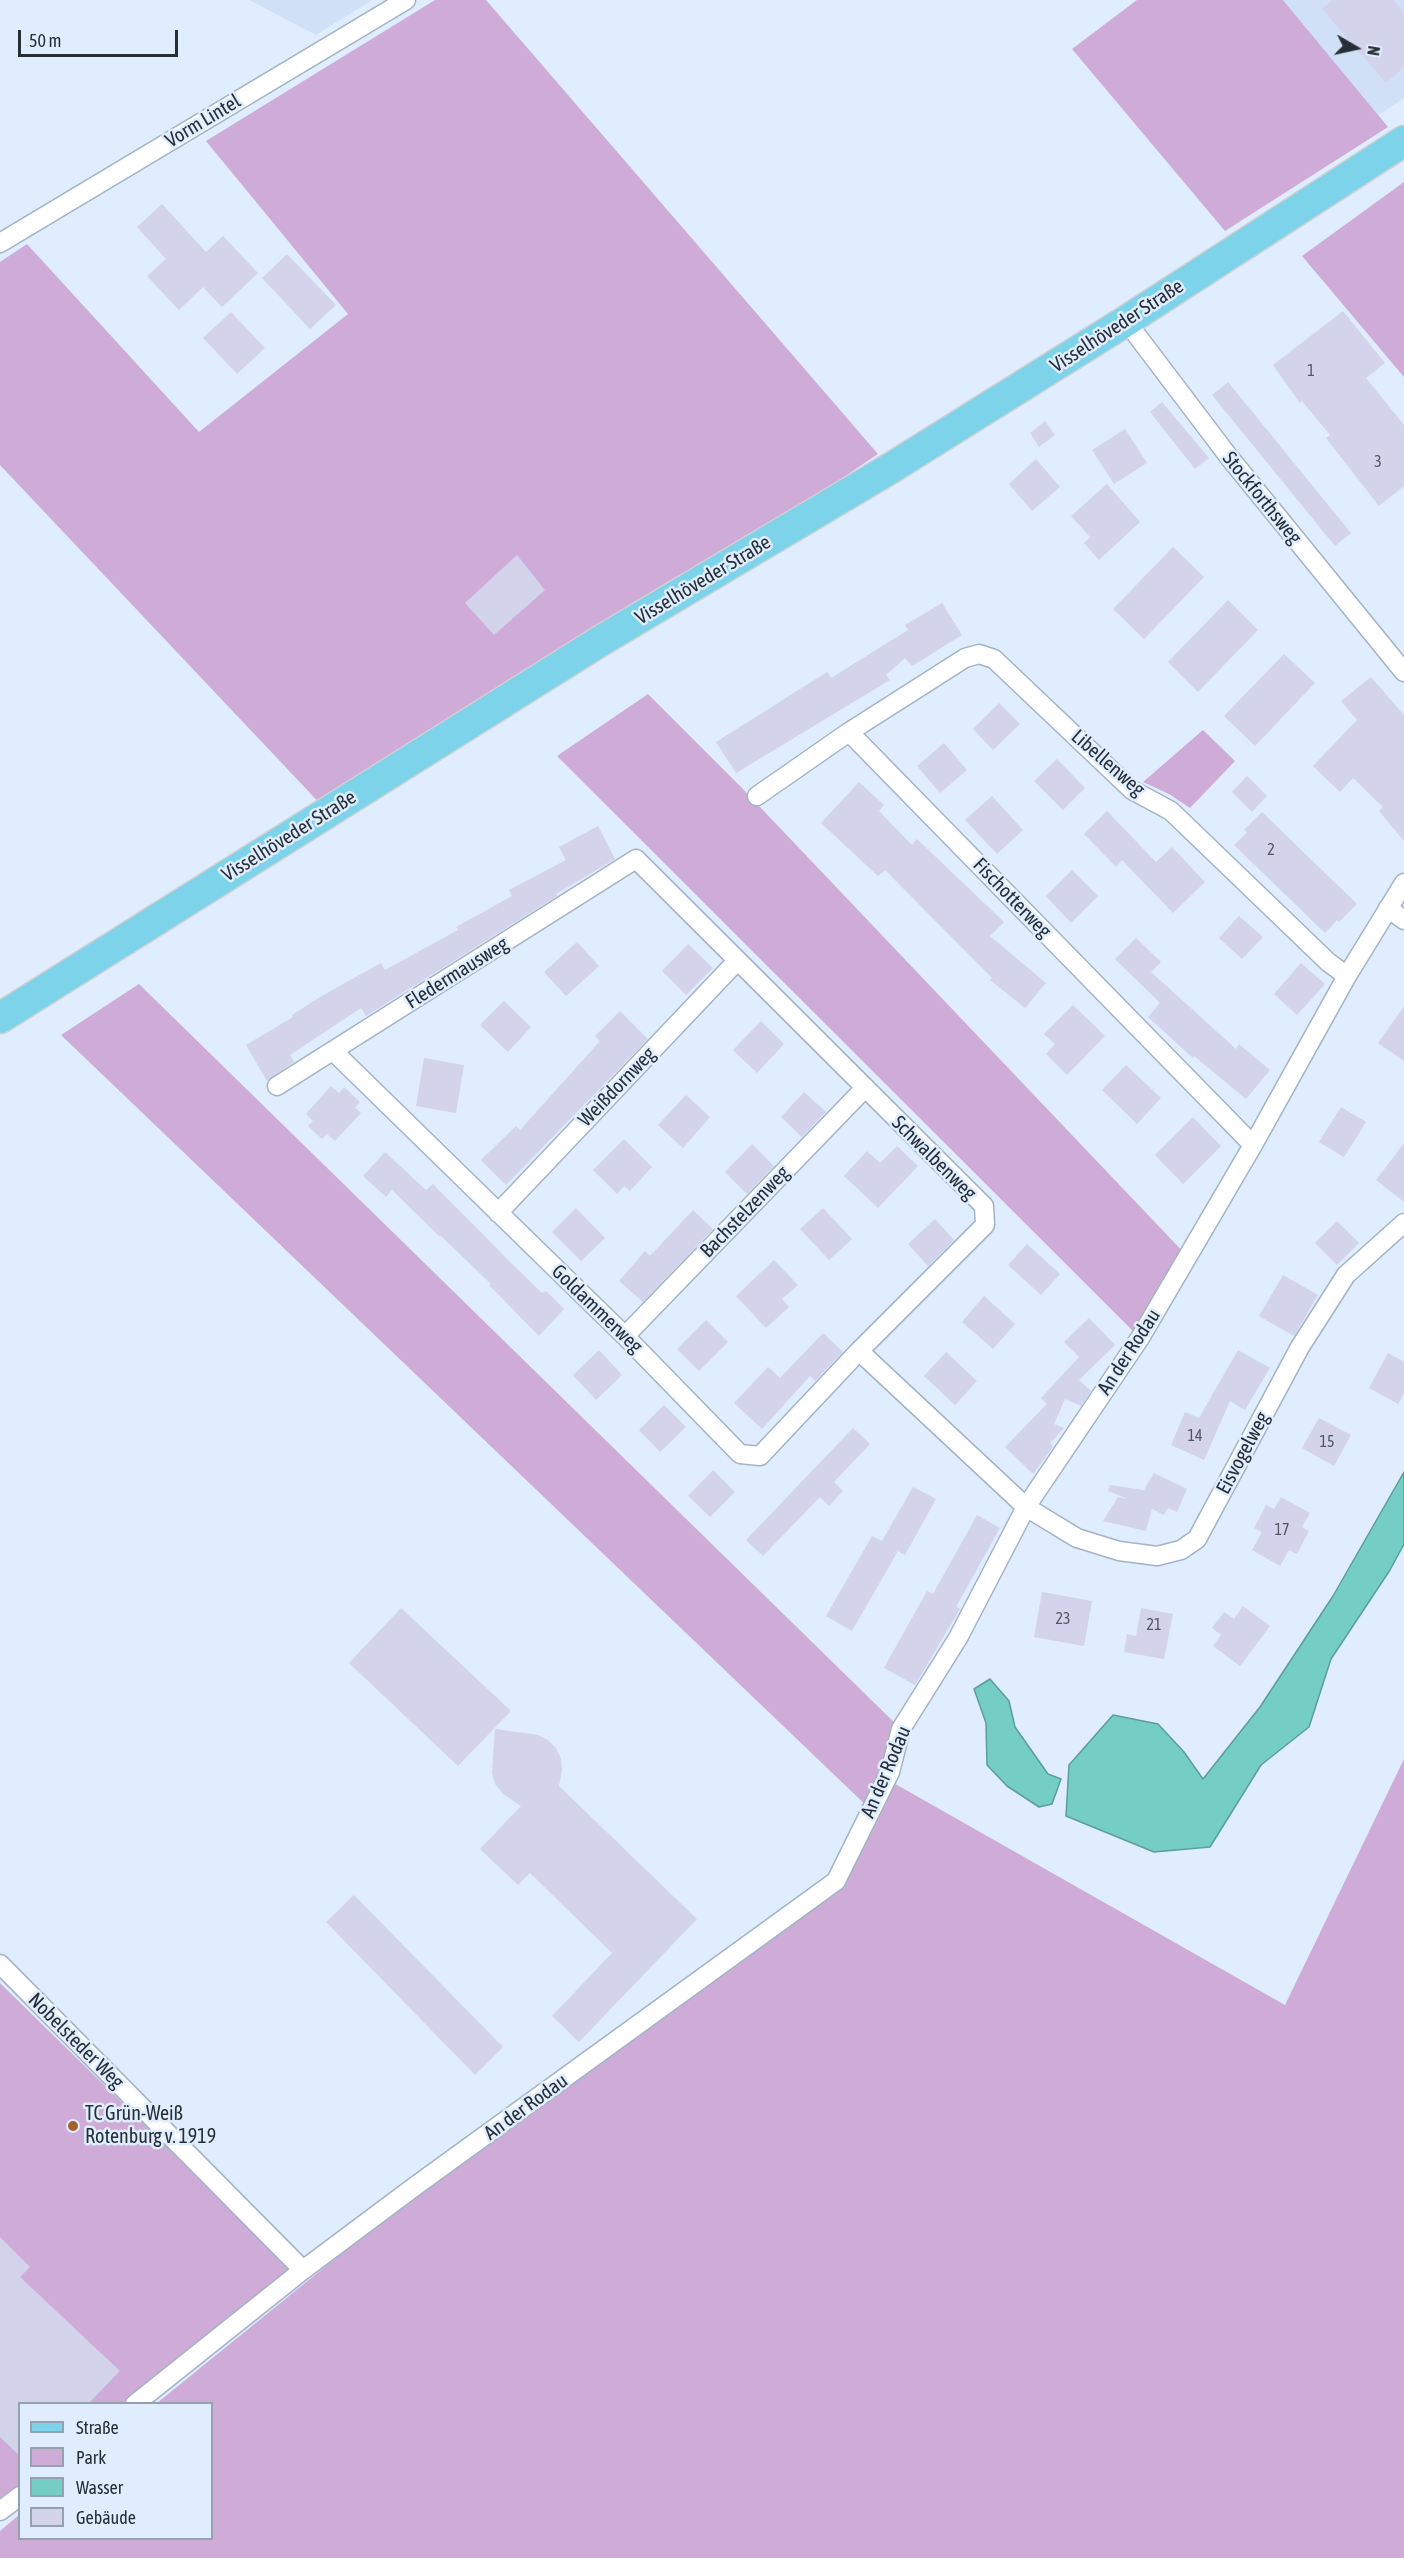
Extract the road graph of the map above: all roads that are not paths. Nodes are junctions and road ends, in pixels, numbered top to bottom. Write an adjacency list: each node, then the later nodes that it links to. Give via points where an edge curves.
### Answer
1 (406, 0): 3 (street, Vorm Lintel)
2 (1404, 141): 4 (main road, Visselhöveder Straße)
3 (0, 243)
4 (1126, 321): 5 (street, Stockforthsweg, via 1229,457); 14 (main road, Visselhöveder Straße, via 891,468 602,640)
5 (1404, 672)
6 (849, 732): 7 (street); 13 (street, Libellenweg, via 964,658 979,654 994,659 1132,790 1176,815); 18 (street, Fischotterweg)
7 (757, 796)
8 (636, 860): 12 (street, Schwalbenweg); 15 (street, Fledermausweg)
9 (1404, 883): 10 (street, An der Rodau)
10 (1388, 908): 11 (street); 13 (street, An der Rodau)
11 (1404, 920)
12 (737, 961): 17 (street, Schwalbenweg); 19 (street, Weißdornweg)
13 (1347, 976): 18 (street, An der Rodau)
14 (0, 1018)
15 (333, 1051): 16 (street, Fledermausweg); 19 (street, Goldammerweg)
16 (278, 1086)
17 (864, 1089): 21 (street, Bachstelzenweg); 22 (street, Schwalbenweg, via 984,1206 985,1225)
18 (1252, 1145): 23 (street, An der Rodau, via 1140,1338)
19 (498, 1213): 21 (street, Goldammerweg)
20 (1404, 1223): 23 (street, Eisvogelweg, via 1346,1275 1299,1347 1197,1539 1181,1550 1157,1556 1119,1551 1077,1538)
21 (625, 1335): 22 (street, Goldammerweg, via 740,1454 759,1456)
22 (860, 1351): 23 (street)
23 (1026, 1507): 25 (street, An der Rodau, via 958,1638 902,1729 890,1772 836,1881)
24 (0, 1964): 25 (street, Nobelsteder Weg)
25 (303, 2270): 26 (street, An der Rodau)
26 (136, 2402)
27 (18, 2498): 28 (street)
28 (0, 2511)

